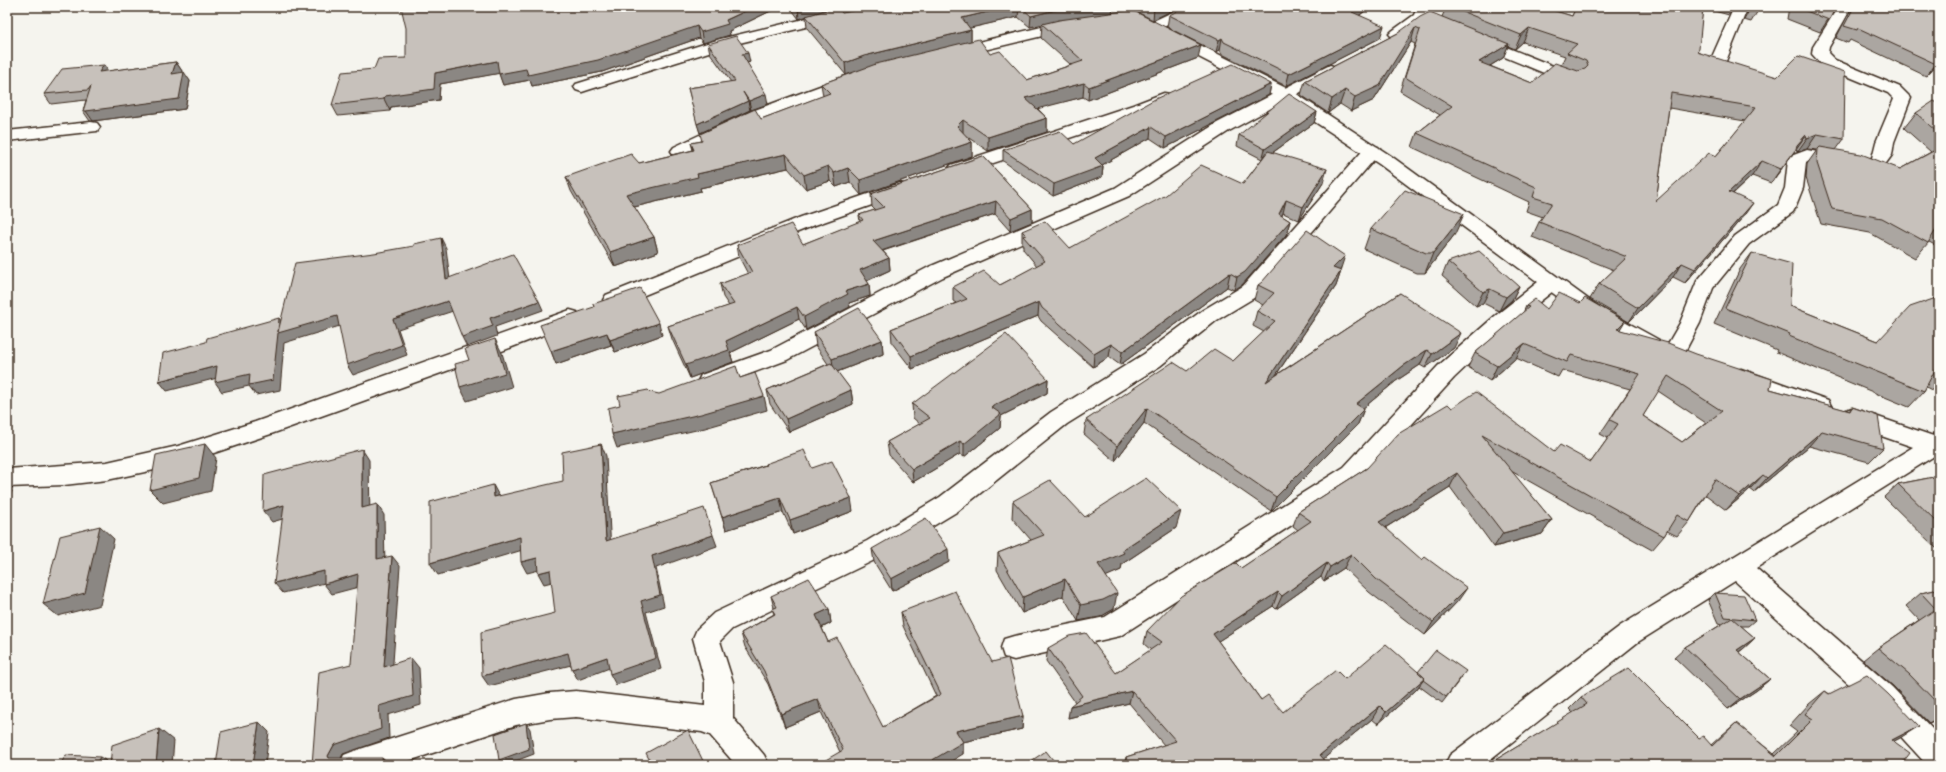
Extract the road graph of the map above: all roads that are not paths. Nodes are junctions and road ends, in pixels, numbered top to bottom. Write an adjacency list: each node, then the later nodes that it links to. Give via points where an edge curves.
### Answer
1 (855, 7): 18 (street, via 805,24 726,42)
2 (1195, 7): 8 (street)
3 (1741, 7): 13 (street)
4 (1845, 7): 27 (street, via 1821,47 1820,54 1829,63 1894,90 1903,98 1885,142 1883,156 1878,162 1863,165 1807,155 1797,160 1794,188 1786,208 1742,240 1704,286 1680,356 1647,343 1611,324)
5 (1111, 14): 8 (street, via 1132,18)
6 (1427, 15): 10 (street)
7 (1088, 23): 11 (street, via 1058,27)
8 (1152, 27): 14 (street)
9 (1464, 35): 17 (street)
10 (1387, 42)
11 (937, 57)
12 (1346, 62): 20 (street)
13 (1716, 66)
14 (1230, 68): 16 (street); 20 (street)
15 (864, 75): 23 (street, via 750,118)
16 (1209, 77)
17 (1572, 79)
18 (582, 87)
19 (1181, 90): 25 (street, via 1139,109)
20 (1286, 95): 24 (street); 29 (street, via 1224,127 1122,192 936,272 779,355)
21 (91, 127): 22 (street)
22 (7, 136)
23 (680, 151)
24 (1372, 151): 27 (street); 34 (street, via 1250,290 1210,315 1152,360 1059,418 949,504 876,548 723,621 706,638 719,682)
25 (939, 175)
26 (917, 183): 31 (street, via 808,221 497,346 235,437 121,469)
27 (1550, 283): 33 (street, via 1502,321 1446,372 1352,474 1112,628)
28 (1724, 371): 30 (street)
29 (692, 387)
30 (1937, 445): 32 (street)
31 (7, 478)
32 (1737, 567): 35 (street, via 1882,696); 38 (street, via 1629,634)
33 (1014, 648)
34 (718, 724): 36 (street, via 702,719 576,704 550,706 516,712); 37 (street, via 732,736)
35 (1939, 758)
36 (354, 765)
37 (754, 765)
38 (1460, 765)

